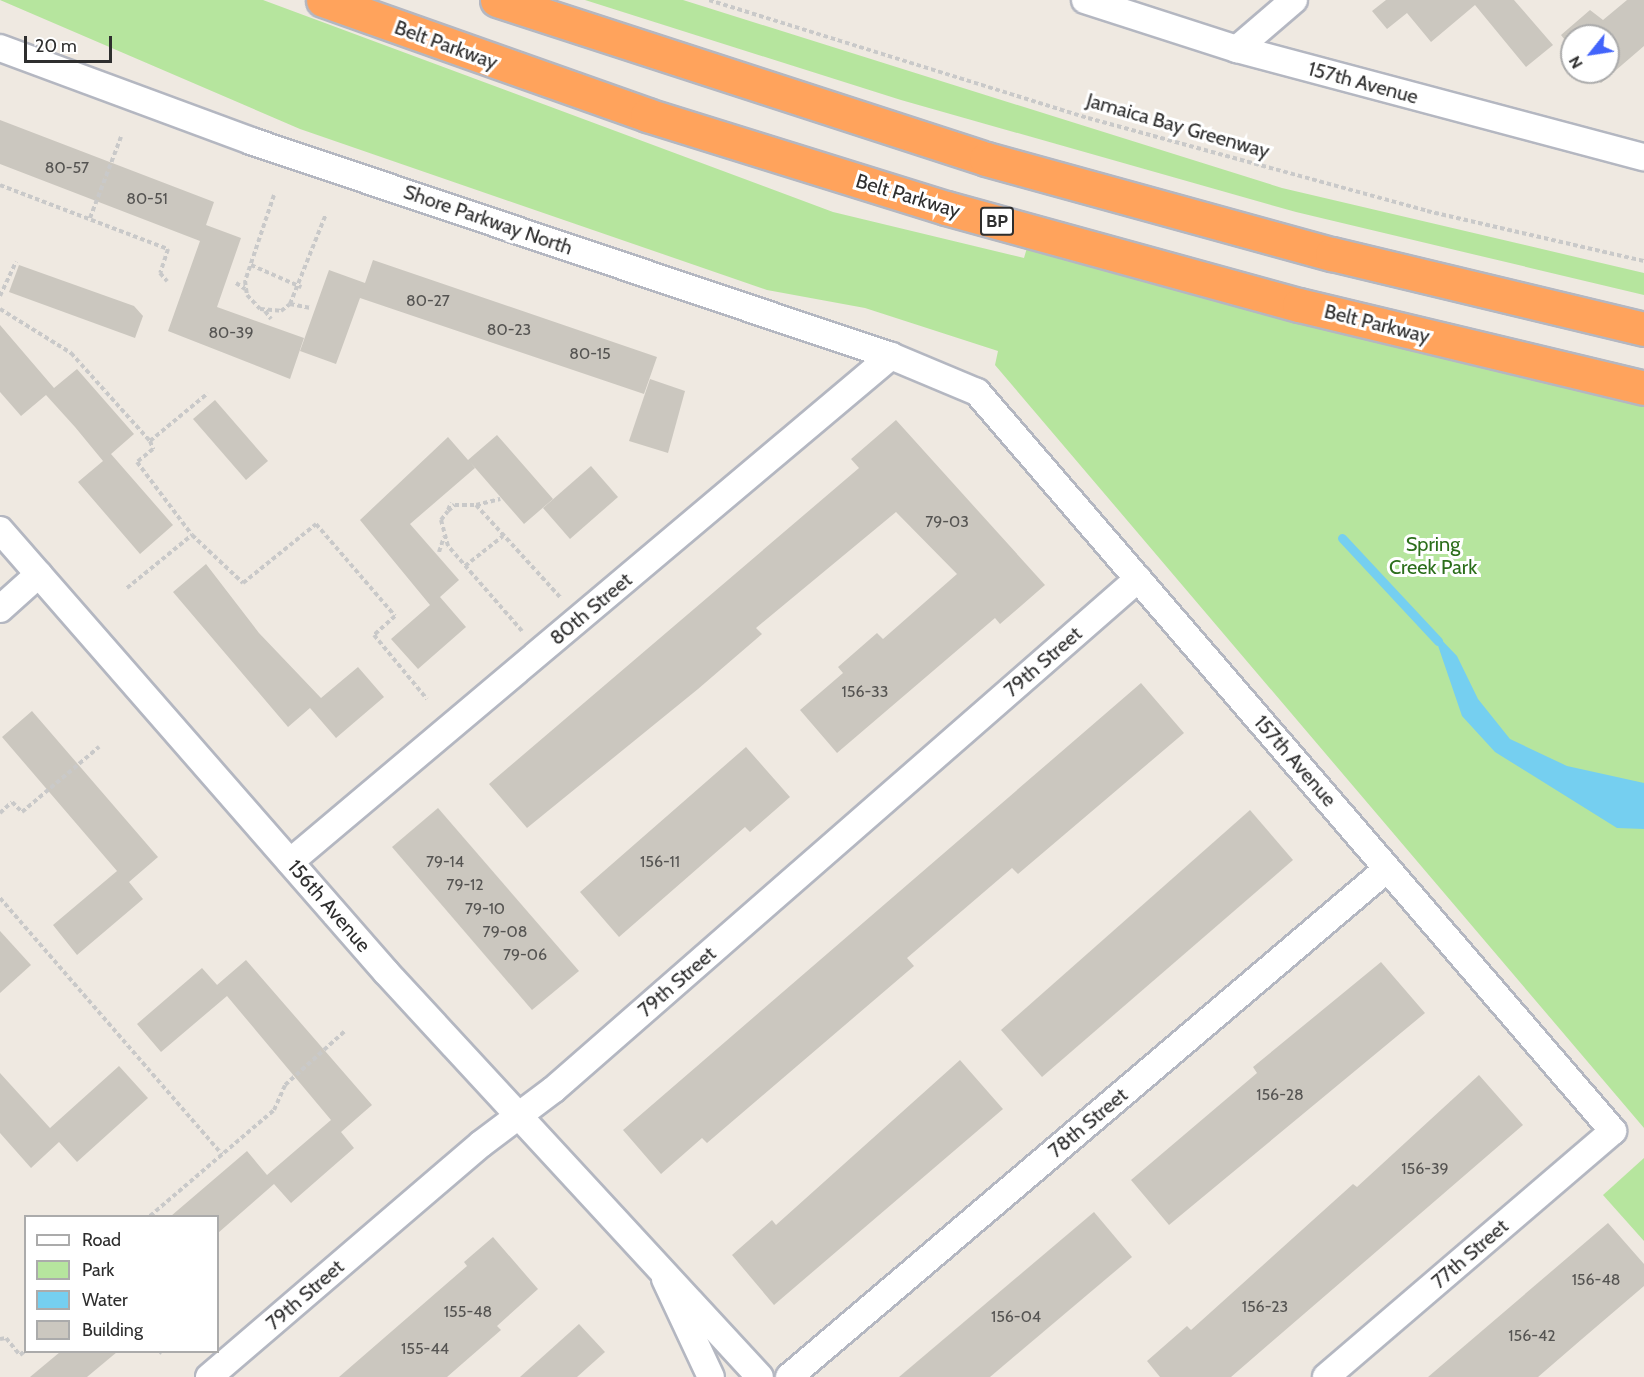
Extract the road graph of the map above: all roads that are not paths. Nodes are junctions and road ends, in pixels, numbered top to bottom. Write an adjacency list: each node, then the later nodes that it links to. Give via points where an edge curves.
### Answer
1 (323, 0): 10 (highway, Belt Parkway / BP, via 647,115 946,208 1299,305)
2 (497, 0): 8 (highway, via 986,159 1332,254)
3 (1085, 0): 6 (street, 157th Avenue)
4 (1294, 0): 6 (street)
5 (0, 48): 9 (street, Shore Parkway North, via 260,144)
6 (1236, 49): 7 (street, 157th Avenue)
7 (1644, 157)
8 (1644, 329)
9 (891, 356): 11 (street, Shore Parkway North); 16 (street, 80th Street)
10 (1644, 388)
11 (976, 392): 14 (street, 157th Avenue)
12 (0, 530): 13 (street, 156th Avenue)
13 (39, 574): 15 (street); 16 (street, 156th Avenue)
14 (1138, 579): 17 (street, 157th Avenue); 18 (street, 79th Street)
15 (0, 609)
16 (290, 862): 18 (street, 156th Avenue)
17 (1387, 869): 19 (street, 157th Avenue); 24 (street, 78th Street)
18 (519, 1114): 20 (street, 156th Avenue); 21 (street, 79th Street)
19 (1613, 1131): 25 (street, 77th Street)
20 (664, 1276): 22 (street, 156th Avenue); 23 (street, 156th Avenue, via 694,1301)
21 (209, 1377)
22 (711, 1377)
23 (760, 1377)
24 (789, 1377)
25 (1326, 1377)

